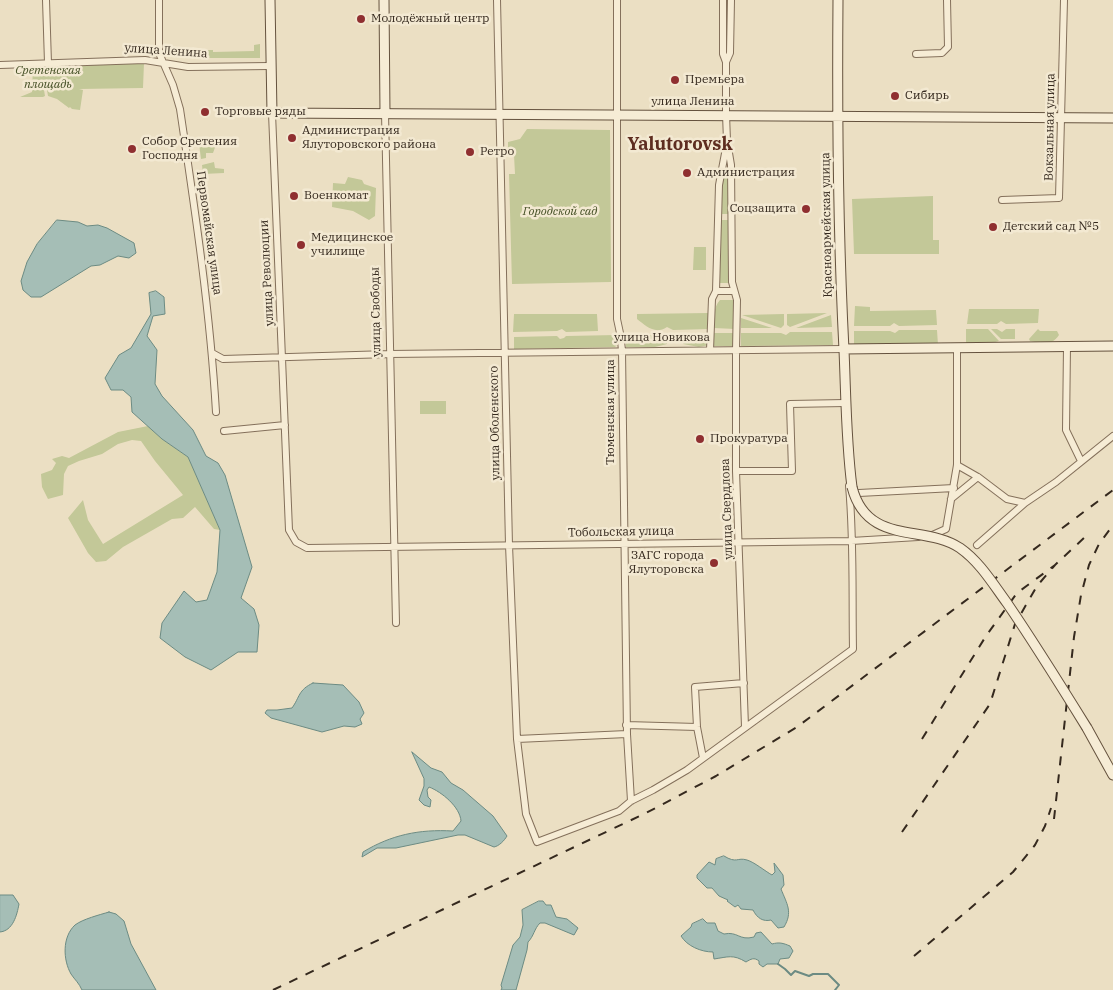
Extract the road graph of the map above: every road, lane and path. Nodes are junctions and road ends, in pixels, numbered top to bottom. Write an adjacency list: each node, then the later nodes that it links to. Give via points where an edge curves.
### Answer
1 (46, 0): 16 (street)
2 (159, 0): 17 (street, Первомайская улица, via 159,53)
3 (270, 0): 19 (main road, улица Революции)
4 (384, 0): 21 (main road, улица Свободы)
5 (497, 0): 22 (street, улица Оболенского)
6 (617, 0): 24 (street, Тюменская улица)
7 (723, 0): 13 (street, улица Свердлова)
8 (731, 0): 12 (street, улица Свердлова)
9 (838, 0): 25 (main road, Красноармейская улица)
10 (947, 0): 14 (street, via 948,47 942,53)
11 (1064, 0): 26 (street, Вокзальная улица)
12 (731, 16): 13 (street); 15 (street, улица Свердлова, via 730,53)
13 (723, 17): 15 (street, улица Свердлова)
14 (916, 54)
15 (726, 62): 23 (street, улица Свердлова)
16 (48, 63): 17 (street, улица Ленина, via 145,60); 18 (street, улица Ленина)
17 (164, 63): 19 (street, улица Ленина, via 188,68); 42 (street, Первомайская улица, via 180,110)
18 (0, 65)
19 (270, 66): 20 (main road, улица Революции)
20 (272, 113): 21 (main road, улица Ленина); 44 (street, улица Революции)
21 (385, 113): 22 (main road, улица Ленина); 43 (street, улица Свободы)
22 (499, 114): 24 (main road, улица Ленина); 41 (street, улица Оболенского)
23 (726, 114): 24 (main road, улица Ленина); 25 (main road, улица Ленина); 28 (street, улица Свердлова)
24 (617, 115): 38 (street, Тюменская улица, via 617,319)
25 (837, 116): 26 (main road, улица Ленина); 37 (main road, Красноармейская улица)
26 (1061, 117): 27 (main road, улица Ленина); 29 (street, Вокзальная улица, via 1059,198)
27 (1113, 118)
28 (727, 141): 30 (street, улица Свердлова, via 719,185); 31 (street, улица Свердлова)
29 (1002, 200)
30 (718, 216): 31 (street); 32 (street, улица Свердлова)
31 (732, 217): 33 (street, улица Свердлова)
32 (716, 291): 33 (street); 39 (street, улица Свердлова, via 712,299)
33 (734, 292): 40 (street, улица Свердлова, via 737,300)
34 (1067, 346): 35 (main road, улица Новикова); 36 (main road, улица Новикова); 51 (street, via 1066,430)
35 (1113, 346)
36 (957, 348): 37 (main road, улица Новикова); 52 (street)
37 (844, 349): 40 (street, улица Новикова); 45 (main road, Красноармейская улица)
38 (622, 350): 39 (street, улица Новикова); 41 (street, улица Новикова); 61 (street, Тюменская улица)
39 (710, 350): 40 (street, улица Новикова)
40 (736, 350): 53 (street, улица Свердлова)
41 (504, 352): 43 (street, улица Новикова); 63 (street, улица Оболенского)
42 (212, 353): 44 (street, улица Новикова, via 223,359); 46 (street, Первомайская улица)
43 (389, 354): 44 (street, улица Новикова); 65 (street, улица Свободы)
44 (283, 356): 47 (street, улица Революции)
45 (845, 403): 50 (main road, Красноармейская улица); 53 (street, via 790,404 792,471)
46 (216, 412)
47 (285, 426): 48 (street); 60 (street, улица Революции, via 289,530)
48 (224, 431)
49 (1113, 436): 51 (street)
50 (848, 449): 56 (main road, Красноармейская улица); 59 (street, Красноармейская улица)
51 (1080, 461): 58 (street)
52 (957, 465): 54 (street); 55 (street)
53 (736, 472): 62 (street, улица Свердлова)
54 (978, 477): 57 (street); 58 (street, via 1007,499)
55 (954, 488): 56 (street); 57 (street)
56 (855, 490): 74 (main road, Красноармейская улица, bridge, via 863,511 886,528 937,538 970,555 986,573 1048,664)
57 (951, 499): 59 (street, Тобольская улица, via 946,529 928,537)
58 (1025, 503): 64 (street)
59 (851, 541): 62 (street, Тобольская улица); 70 (street, Красноармейская улица, via 853,649)
60 (296, 542): 65 (street, Тобольская улица, via 306,548)
61 (623, 543): 62 (street, Тобольская улица); 63 (street, Тобольская улица); 68 (street, Тюменская улица)
62 (739, 543): 67 (street, улица Свердлова)
63 (509, 545): 65 (street, Тобольская улица); 72 (street, улица Оболенского)
64 (977, 545)
65 (394, 548): 66 (street, улица Свободы)
66 (396, 623)
67 (744, 683): 69 (street, via 695,687); 70 (street, улица Свердлова)
68 (626, 725): 69 (street); 71 (street, Тюменская улица)
69 (697, 727): 73 (street)
70 (745, 727): 73 (street)
71 (626, 734): 72 (street); 75 (street, Тюменская улица)
72 (517, 740): 75 (street, улица Оболенского, via 526,814 537,842 620,811)
73 (703, 758): 75 (street)
74 (1113, 775)
75 (631, 800)

